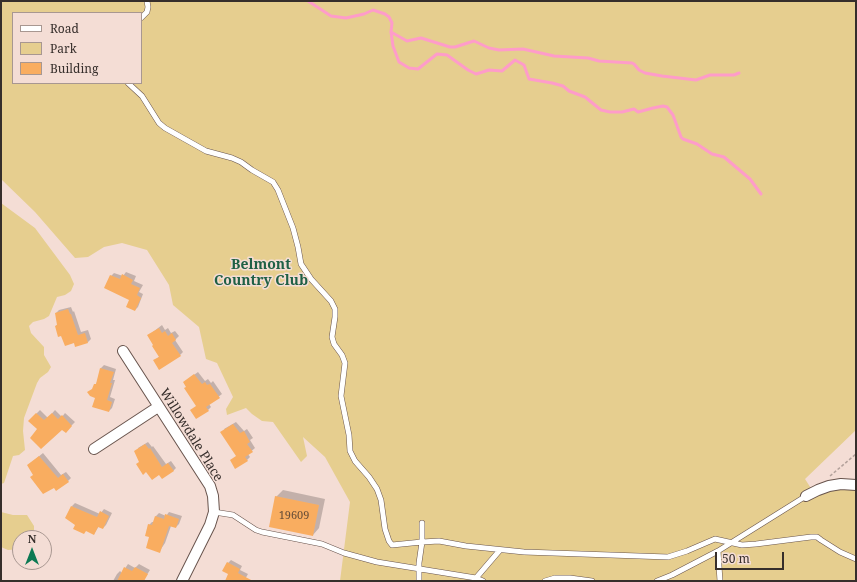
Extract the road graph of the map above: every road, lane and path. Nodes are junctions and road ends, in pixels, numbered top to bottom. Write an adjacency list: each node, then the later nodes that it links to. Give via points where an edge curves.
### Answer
1 (147, 1): 2 (lane, via 147,12)
2 (142, 17)
3 (129, 84): 11 (lane, via 142,96 165,128 206,151 241,162 276,185 291,221 301,264 336,309 332,337 345,363 341,396 350,451 377,489 385,529 392,545)
4 (123, 351): 5 (street, Willowdale Place)
5 (158, 407): 6 (street); 9 (street, Willowdale Place, via 210,486)
6 (94, 449)
7 (856, 485): 8 (street, via 829,486)
8 (806, 496): 12 (lane)
9 (214, 512): 16 (lane, via 233,515 262,532 322,544 377,562); 18 (street, Willowdale Place)
10 (422, 523): 11 (lane)
11 (422, 542): 13 (lane, via 439,541); 16 (lane)
12 (733, 543): 13 (lane, via 715,539 668,557); 14 (lane); 15 (lane, via 742,545 817,537)
13 (500, 550): 17 (lane)
14 (718, 551): 23 (lane); 24 (lane)
15 (856, 559)
16 (419, 569): 17 (lane); 19 (lane)
17 (476, 578): 20 (lane)
18 (182, 581)
19 (419, 581)
20 (482, 581)
21 (545, 581): 22 (lane, via 570,578)
22 (592, 581)
23 (657, 581)
24 (720, 581)

